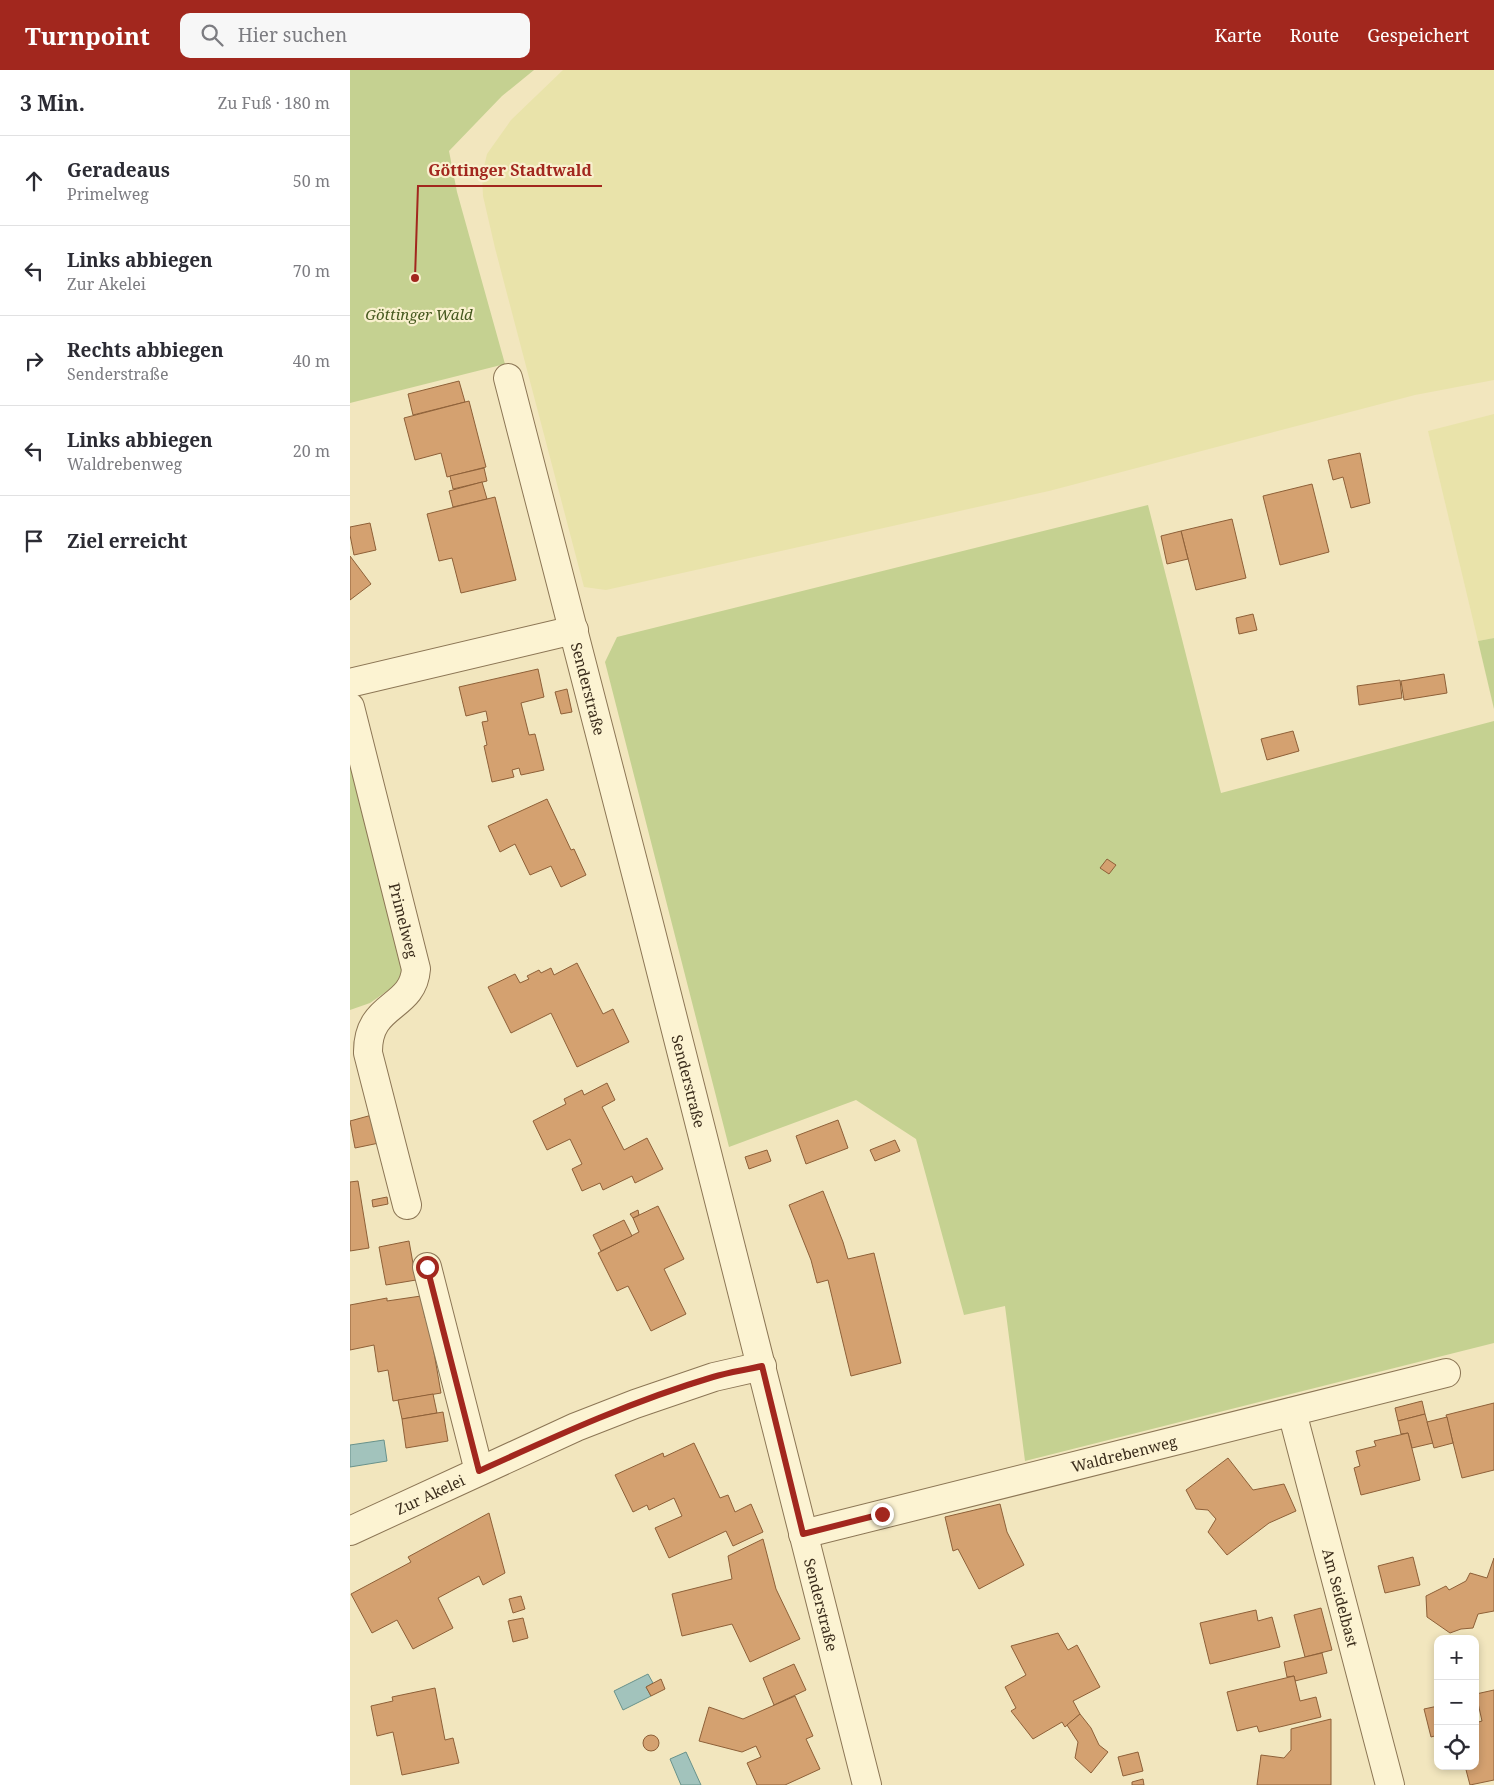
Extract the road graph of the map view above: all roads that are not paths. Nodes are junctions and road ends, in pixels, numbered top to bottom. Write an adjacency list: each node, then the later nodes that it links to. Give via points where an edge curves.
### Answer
1 (508, 378): 2 (street, Senderstraße)
2 (574, 630): 3 (street); 7 (street, Senderstraße)
3 (350, 683)
4 (350, 707): 5 (street, Primelweg, via 416,969 411,987 380,1015 368,1042 368,1053)
5 (407, 1205)
6 (427, 1267): 10 (street)
7 (762, 1366): 10 (street, Zur Akelei, via 714,1377 635,1404); 12 (street, Senderstraße)
8 (1446, 1373): 9 (street, Waldrebenweg)
9 (1292, 1412): 12 (street, Waldrebenweg); 14 (street, Am Seidelbast)
10 (479, 1471): 11 (street, Zur Akelei)
11 (350, 1531)
12 (803, 1534): 13 (street, Senderstraße)
13 (867, 1785)
14 (1390, 1785)

